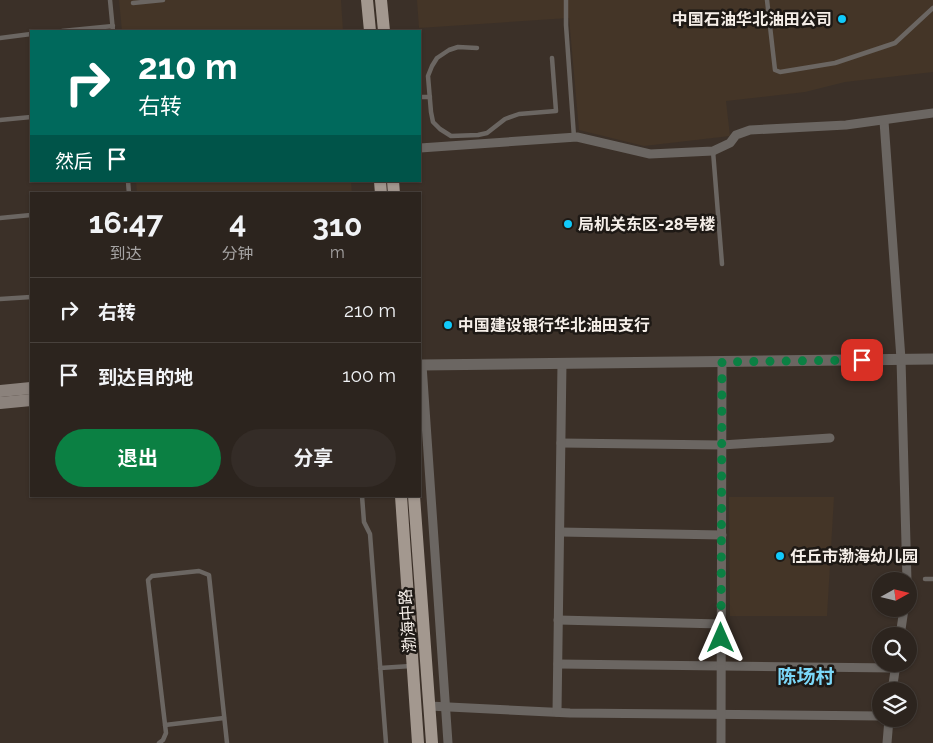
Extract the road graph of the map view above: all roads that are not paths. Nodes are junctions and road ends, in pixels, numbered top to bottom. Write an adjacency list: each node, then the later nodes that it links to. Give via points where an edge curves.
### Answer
1 (110, 0): 9 (lane)
2 (163, 0): 7 (lane)
3 (367, 0): 11 (main road)
4 (381, 0): 12 (main road)
5 (566, 0): 23 (lane)
6 (766, 0): 8 (lane, via 775,70 780,72 835,63 895,43)
7 (133, 3)
8 (933, 8)
9 (113, 29): 10 (lane)
10 (88, 30)
11 (370, 30)
12 (384, 30)
13 (30, 34): 14 (lane)
14 (0, 38)
15 (477, 48): 17 (lane, via 458,47 437,58 428,76)
16 (552, 58): 17 (lane, via 556,111 520,114 505,119 487,133 451,136 434,122)
17 (430, 97): 18 (lane)
18 (421, 98)
19 (933, 113): 22 (street)
20 (30, 116): 21 (lane)
21 (0, 120)
22 (884, 121): 25 (street, via 750,130); 31 (street)
23 (574, 137): 24 (street); 25 (street, via 650,154)
24 (421, 148)
25 (713, 151): 28 (lane)
26 (30, 215): 27 (lane)
27 (0, 218)
28 (722, 264)
29 (30, 297): 30 (lane)
30 (0, 300)
31 (901, 359): 32 (street); 33 (street); 48 (street)
32 (933, 359)
33 (722, 362): 34 (street); 42 (street)
34 (562, 363): 35 (street); 41 (street)
35 (421, 365): 59 (street)
36 (30, 388): 37 (main road)
37 (0, 391)
38 (30, 400): 39 (main road)
39 (0, 403)
40 (830, 438): 42 (street)
41 (561, 443): 42 (street); 46 (street)
42 (722, 445): 47 (street)
43 (362, 497): 56 (lane, via 364,522 370,534)
44 (401, 497): 54 (main road, 渤海中路)
45 (414, 497): 58 (main road, 渤海中路)
46 (560, 532): 47 (street); 51 (street)
47 (722, 535): 52 (street)
48 (907, 572)
49 (925, 579): 50 (lane)
50 (933, 579)
51 (558, 620): 52 (street); 53 (street)
52 (721, 624): 57 (street)
53 (558, 664): 57 (street); 60 (street)
54 (413, 666): 56 (lane); 69 (main road, 渤海中路)
55 (872, 666): 57 (street)
56 (380, 668): 68 (lane)
57 (721, 668): 61 (street)
58 (429, 706): 59 (street); 70 (main road, 渤海中路)
59 (445, 707): 60 (street); 71 (street)
60 (557, 712): 61 (street)
61 (721, 714): 62 (street); 72 (street)
62 (872, 716)
63 (224, 718): 64 (lane); 64 (lane, via 209,575 199,571 152,576 148,580); 67 (lane)
64 (166, 725): 66 (lane, via 166,733)
65 (888, 727): 73 (street)
66 (159, 743)
67 (227, 743)
68 (386, 743)
69 (418, 743)
70 (432, 743)
71 (448, 743)
72 (721, 743)
73 (887, 743)

